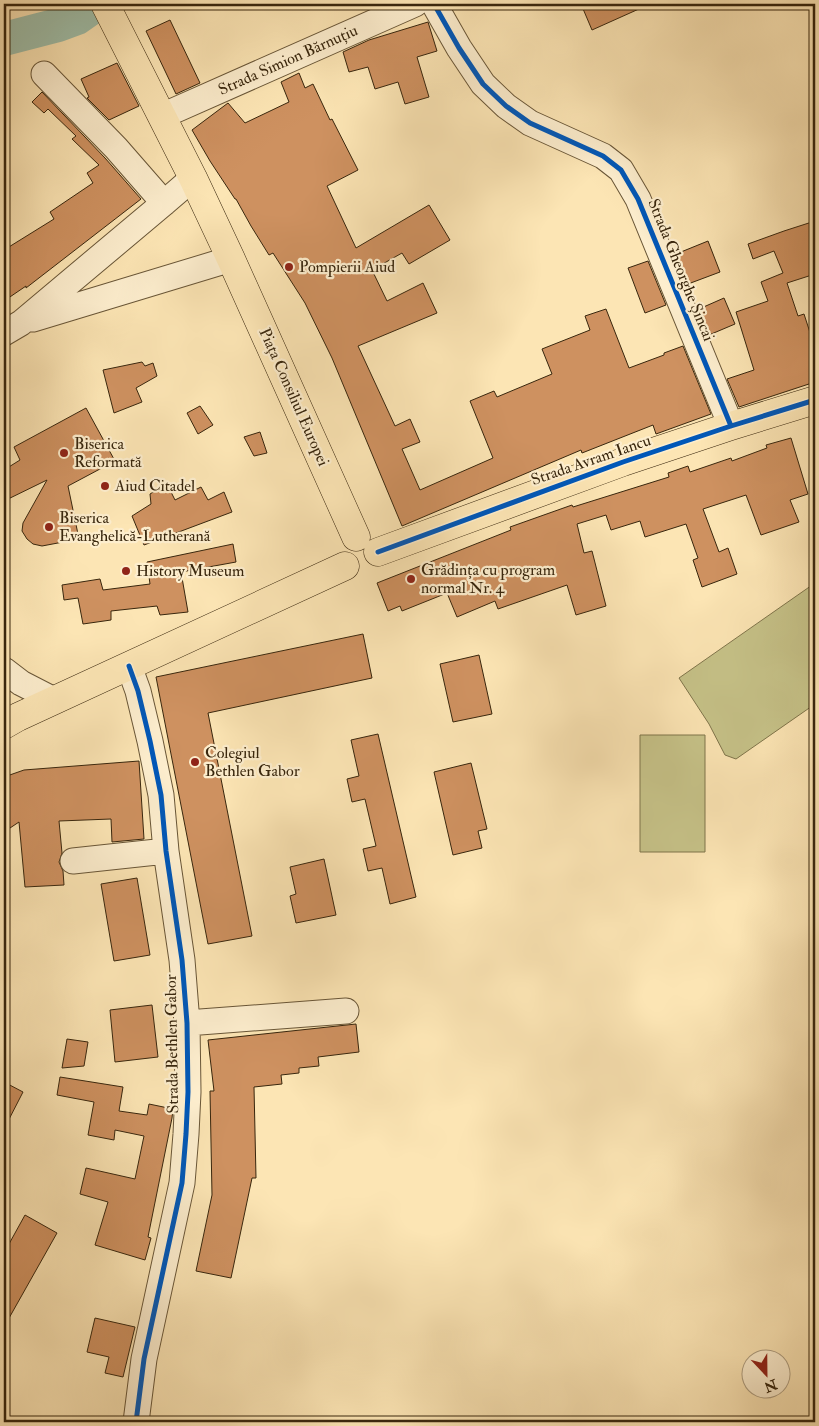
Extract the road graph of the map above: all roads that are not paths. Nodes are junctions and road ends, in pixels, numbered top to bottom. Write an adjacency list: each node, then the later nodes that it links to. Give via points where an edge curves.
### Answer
1 (105, 4): 6 (main road, Piața Consiliul Europei)
2 (415, 4): 4 (street, Strada Simion Bărnuțiu)
3 (434, 4): 12 (street, Strada Gheorghe Șincai, via 483,84 506,106 530,123 603,156 621,170 638,199)
4 (373, 12): 6 (street, Strada Simion Bărnuțiu)
5 (44, 74): 8 (street)
6 (162, 116): 7 (main road, Piața Consiliul Europei)
7 (193, 178): 8 (street); 9 (main road, Piața Consiliul Europei)
8 (164, 203): 10 (street)
9 (231, 258): 10 (street); 13 (main road, Piața Consiliul Europei)
10 (12, 328)
11 (815, 400): 12 (main road, Strada Avram Iancu)
12 (731, 426): 13 (main road, Strada Avram Iancu)
13 (367, 544): 14 (main road, via 345,543 342,548 345,566)
14 (129, 666): 16 (main road); 18 (street, Strada Bethlen Gabor, via 138,691 159,786)
15 (4, 670): 16 (street)
16 (54, 700): 17 (main road)
17 (4, 725)
18 (166, 851): 19 (street); 21 (street, Strada Bethlen Gabor, via 182,960)
19 (73, 861)
20 (346, 1010): 21 (street)
21 (187, 1023): 22 (street, Strada Bethlen Gabor, via 188,1092 182,1183 144,1358)
22 (136, 1422)

